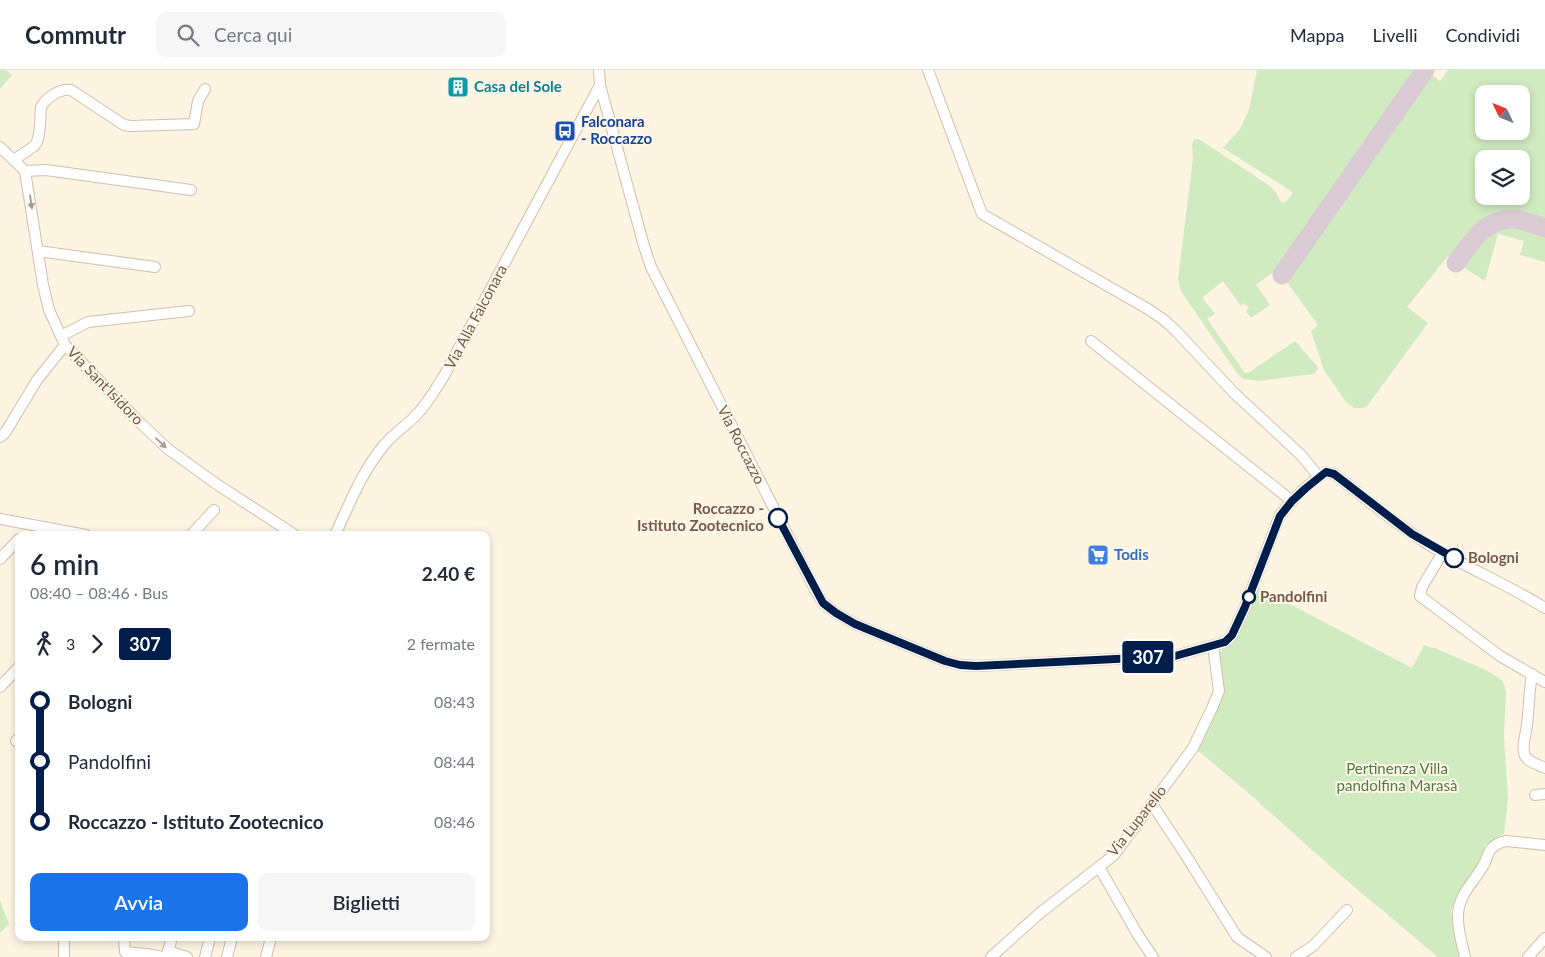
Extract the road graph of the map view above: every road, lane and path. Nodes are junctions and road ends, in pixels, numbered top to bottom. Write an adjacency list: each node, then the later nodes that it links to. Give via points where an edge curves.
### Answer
1 (598, 70): 3 (street, Via Roccazzo)
2 (928, 70): 15 (street, via 982,214 1164,320 1234,393 1301,455)
3 (600, 85): 24 (street, Via Alla Falconara, via 445,374 419,412 386,442 368,466); 29 (street, Via Roccazzo, via 651,267 823,603 855,624 960,665 1175,656)
4 (204, 89): 6 (street, via 194,124 131,126 124,125 71,90 60,91 43,102 38,142)
5 (0, 147): 6 (street)
6 (14, 160): 7 (street)
7 (25, 171): 8 (street, via 46,170); 9 (street, Via Sant'Isidoro, one-way to 9)
8 (191, 190)
9 (38, 252): 10 (street); 12 (street, Via Sant'Isidoro, via 49,310)
10 (155, 267)
11 (189, 311): 12 (street, via 88,322)
12 (63, 341): 14 (street); 23 (street, Via Sant'Isidoro, one-way to 23, via 168,449)
13 (1091, 341): 16 (street)
14 (0, 437)
15 (1319, 477): 16 (street, Via Roccazzo); 26 (street, via 1326,472 1334,474 1412,534)
16 (1292, 501): 29 (street, Via Roccazzo, via 1280,516 1232,635 1225,642)
17 (214, 510): 22 (street)
18 (0, 519): 19 (street)
19 (32, 525): 20 (street); 21 (street)
20 (27, 531)
21 (64, 531)
22 (195, 531)
23 (289, 531)
24 (337, 531)
25 (15, 543): 27 (street)
26 (1442, 552): 28 (street); 31 (street, via 1420,596 1500,656)
27 (0, 559)
28 (1545, 608)
29 (1213, 646): 35 (street, Via Luparello, via 1219,691 1193,748)
30 (15, 671): 33 (street)
31 (1532, 674): 32 (street); 34 (street, via 1525,755)
32 (1545, 682)
33 (0, 687)
34 (1545, 768)
35 (1152, 804): 37 (street, Via Luparello, via 1114,855); 56 (street, via 1237,937)
36 (1545, 845): 58 (street, via 1506,841 1490,849 1485,864 1460,905 1458,914)
37 (1099, 867): 54 (street, Via Luparello, via 1040,913); 55 (street)
38 (1347, 910): 57 (street, via 1313,946)
39 (1545, 938): 59 (street)
40 (64, 941): 48 (street)
41 (124, 941): 47 (street, via 125,952)
42 (171, 941): 47 (street)
43 (209, 941): 50 (street)
44 (231, 941): 51 (street)
45 (238, 941): 52 (street)
46 (269, 941): 53 (street)
47 (165, 955): 49 (street)
48 (64, 957)
49 (187, 957)
50 (205, 957)
51 (227, 957)
52 (234, 957)
53 (266, 957)
54 (992, 957)
55 (1153, 957)
56 (1266, 957)
57 (1296, 957)
58 (1465, 957)
59 (1528, 957)

